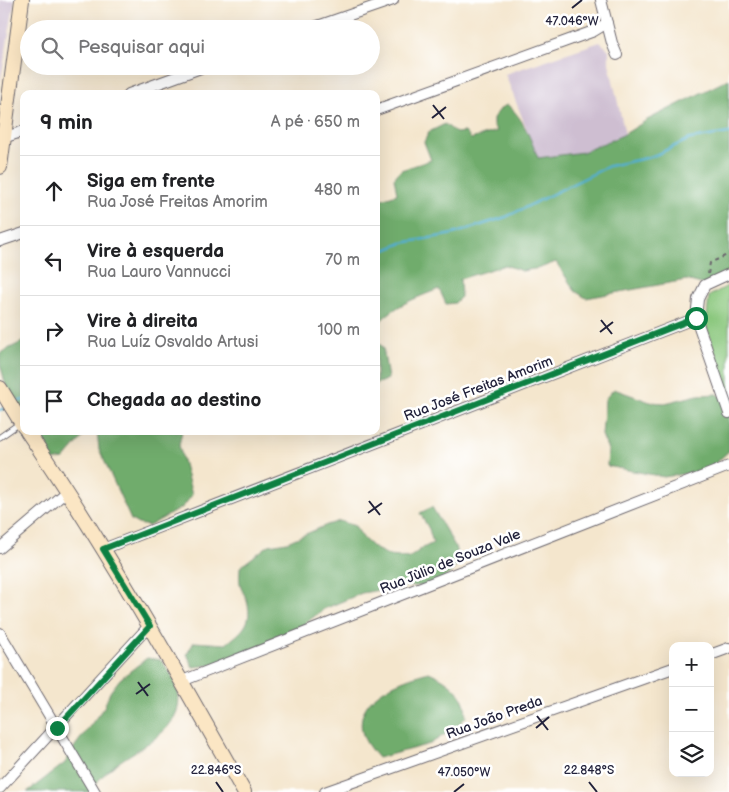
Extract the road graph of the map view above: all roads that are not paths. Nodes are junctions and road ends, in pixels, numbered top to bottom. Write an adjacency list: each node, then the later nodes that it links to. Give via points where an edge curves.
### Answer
1 (22, 0): 11 (street)
2 (393, 0): 4 (street)
3 (601, 0): 5 (street)
4 (335, 20)
5 (607, 23): 6 (street); 9 (street, via 586,35)
6 (617, 55)
7 (181, 75): 8 (street)
8 (140, 90)
9 (380, 109)
10 (20, 132): 11 (street)
11 (2, 138): 12 (street)
12 (0, 167)
13 (20, 234): 14 (street)
14 (0, 241)
15 (729, 274): 16 (street, via 705,285 698,299)
16 (696, 318): 18 (street); 26 (street, Rua José Freitas Amorim)
17 (0, 388): 19 (street)
18 (729, 413)
19 (20, 420)
20 (20, 429): 22 (lane)
21 (29, 435): 24 (street)
22 (0, 437)
23 (729, 466): 32 (street, Rua Jùlio de Souza Vale)
24 (67, 491): 25 (street); 26 (street)
25 (0, 548)
26 (103, 549): 27 (street)
27 (150, 626): 32 (street); 33 (street)
28 (0, 633): 33 (street)
29 (729, 648): 30 (street)
30 (714, 654)
31 (669, 669): 37 (street, Rua João Preda)
32 (182, 681): 36 (street)
33 (57, 728): 34 (street); 35 (street)
34 (0, 788)
35 (95, 792)
36 (244, 792)
37 (325, 792)

